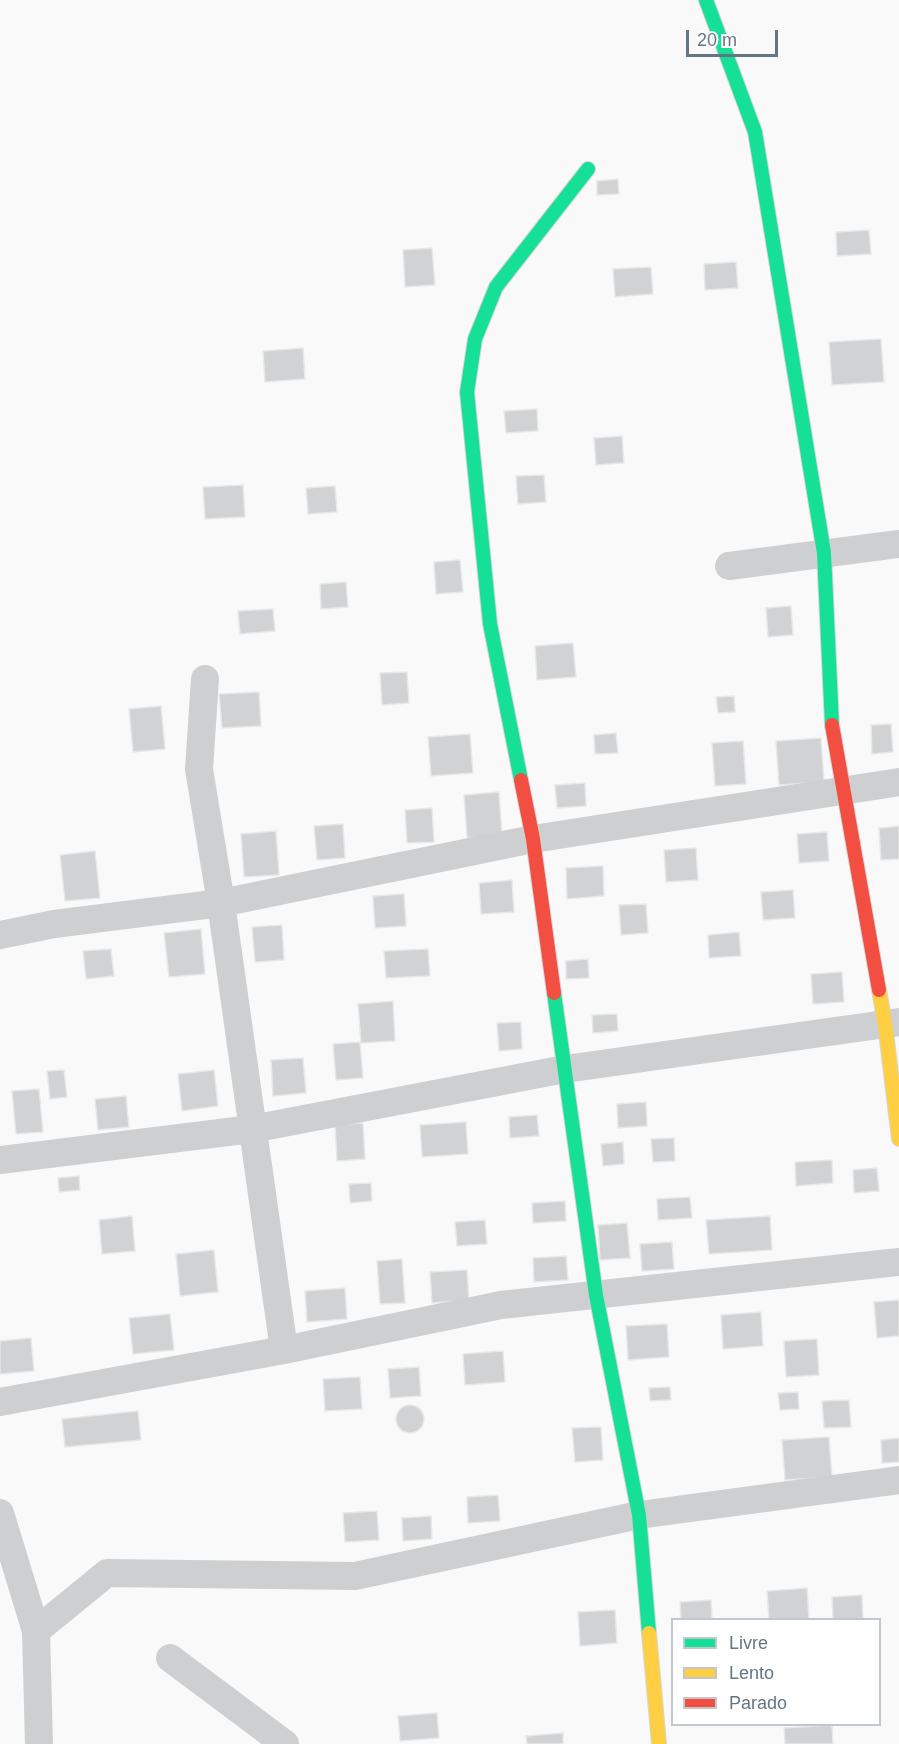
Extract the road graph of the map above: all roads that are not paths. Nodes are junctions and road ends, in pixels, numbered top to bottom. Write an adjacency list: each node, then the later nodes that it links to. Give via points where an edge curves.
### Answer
1 (706, 0): 4 (street, via 755,132)
2 (588, 168): 9 (street, via 496,287 475,339 467,392 490,624)
3 (899, 544): 4 (street)
4 (824, 553): 5 (street); 8 (street, via 832,735)
5 (729, 566)
6 (205, 679): 10 (street, via 199,769)
7 (899, 782): 8 (street)
8 (842, 789): 9 (street); 12 (street)
9 (533, 839): 10 (street); 13 (street)
10 (220, 903): 11 (street, via 54,924); 14 (street)
11 (0, 935)
12 (892, 1023): 13 (street); 15 (street)
13 (564, 1069): 14 (street); 18 (street)
14 (252, 1129): 16 (street); 19 (street)
15 (899, 1139)
16 (0, 1160)
17 (899, 1262): 18 (street)
18 (596, 1295): 19 (street, via 501,1305); 23 (street)
19 (284, 1350): 20 (street)
20 (0, 1402)
21 (899, 1480): 23 (street)
22 (0, 1513): 24 (street)
23 (639, 1515): 24 (street, via 355,1576 106,1573); 28 (street)
24 (36, 1631): 26 (street)
25 (170, 1658): 27 (street)
26 (39, 1744)
27 (285, 1744)
28 (659, 1744)

